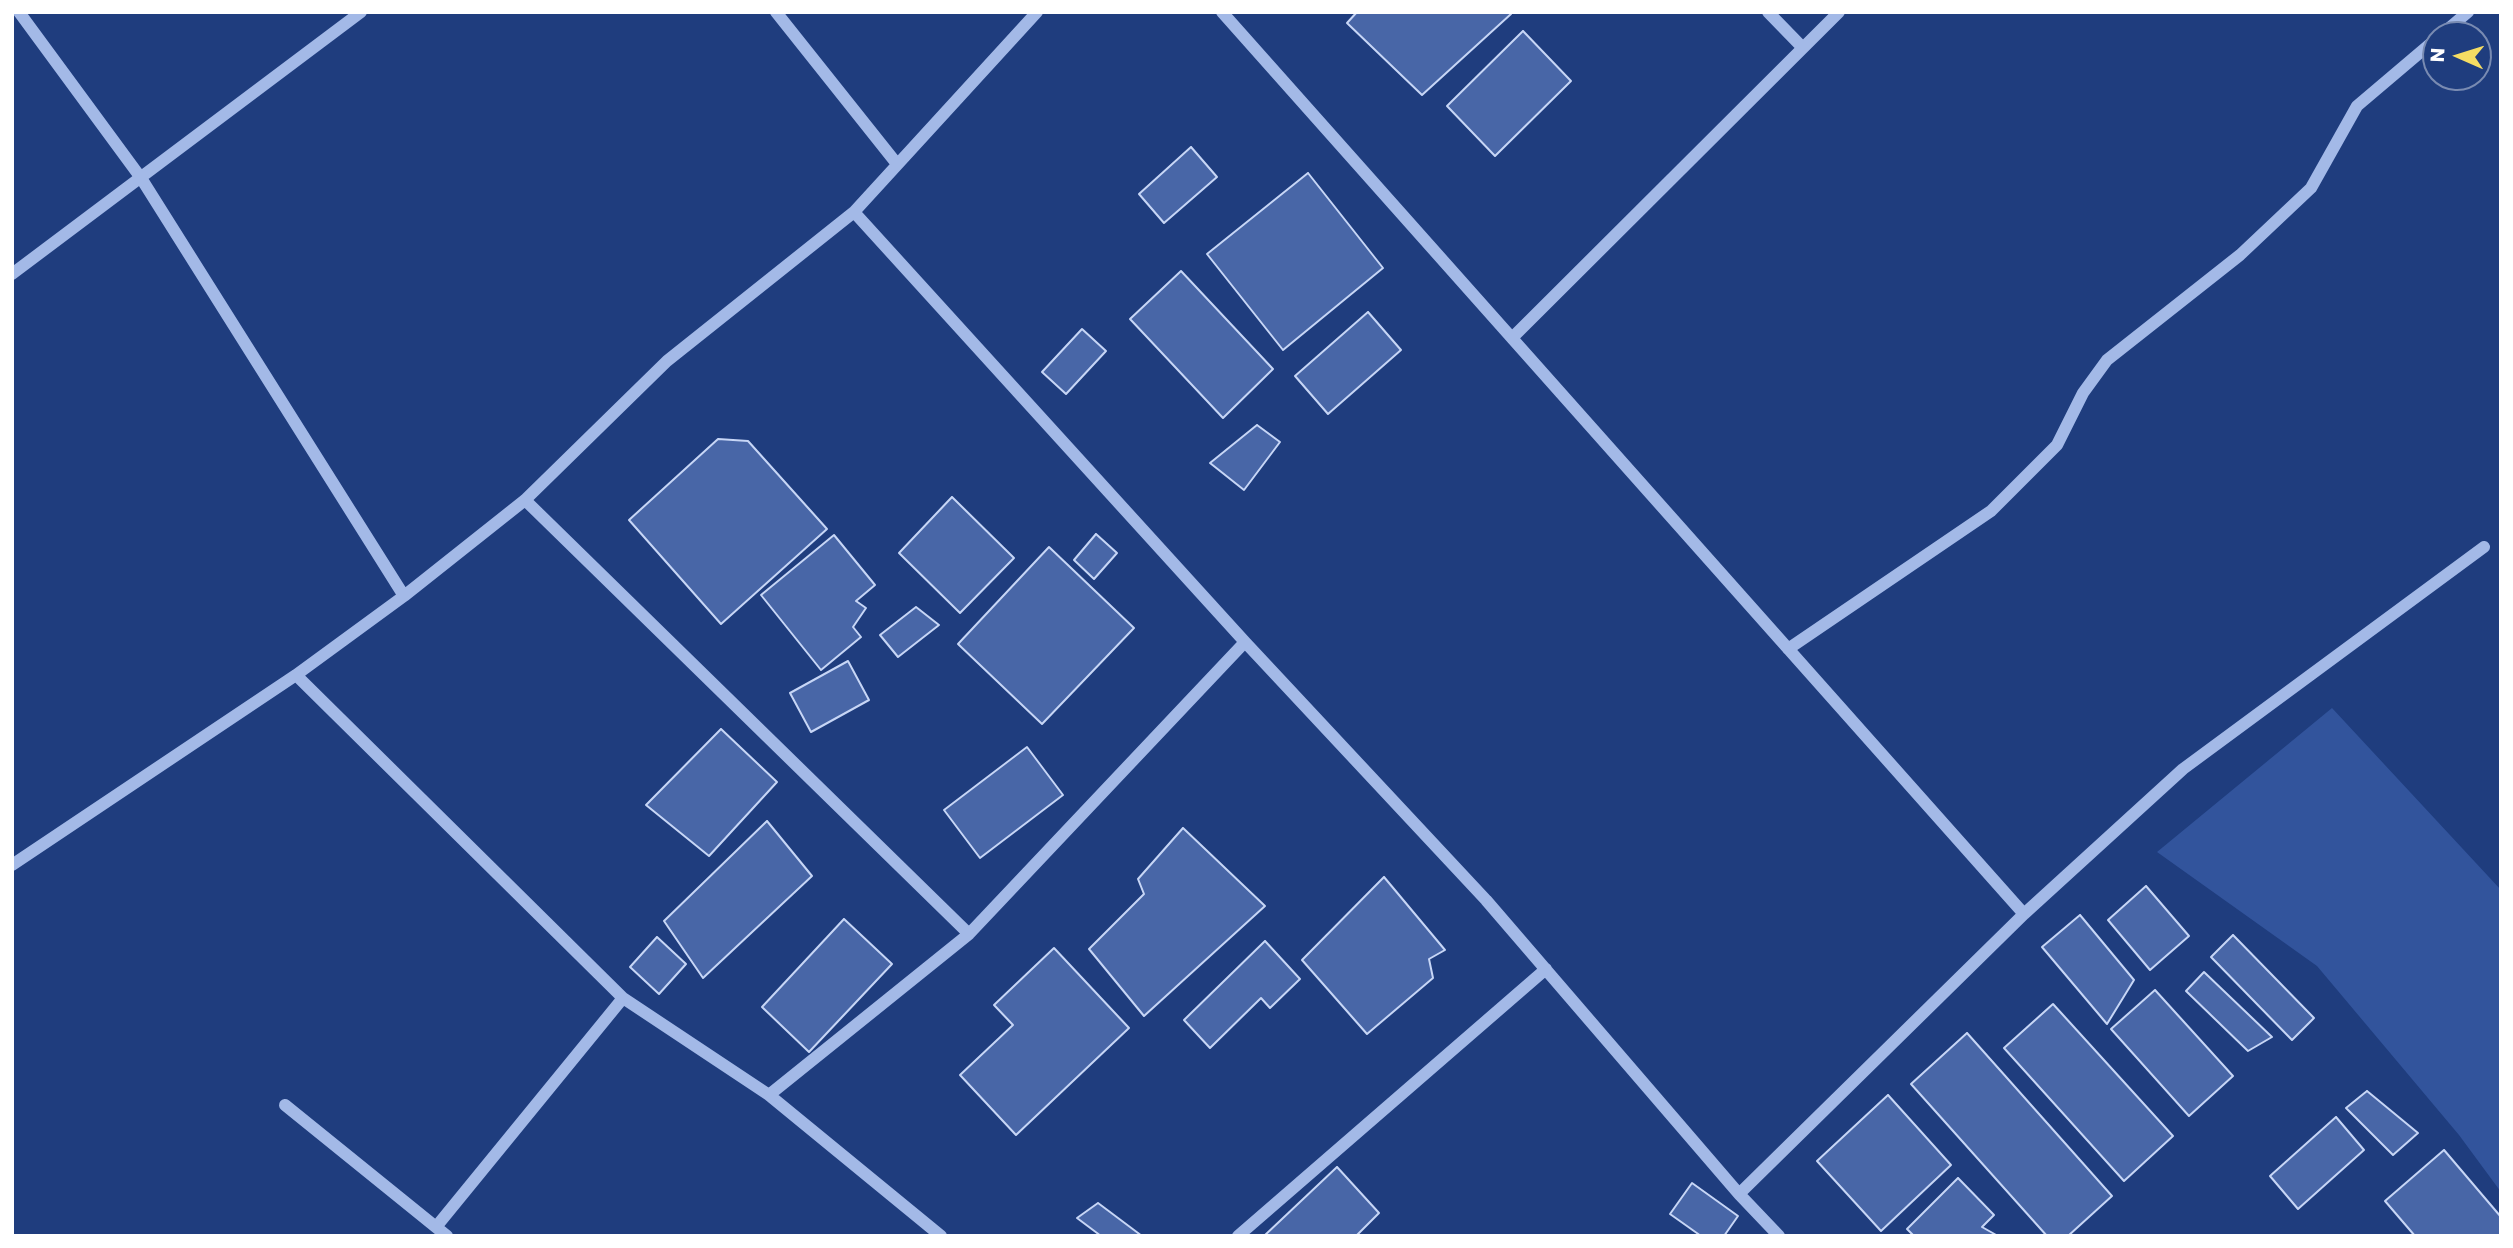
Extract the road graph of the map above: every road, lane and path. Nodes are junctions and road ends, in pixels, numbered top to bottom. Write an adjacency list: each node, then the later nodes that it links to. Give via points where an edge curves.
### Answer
1 (19, 12): 11 (street)
2 (361, 12): 11 (street)
3 (776, 12): 10 (street)
4 (1037, 12): 10 (street)
5 (1222, 12): 14 (street)
6 (1768, 12): 8 (street)
7 (1839, 12): 8 (street)
8 (1803, 48): 14 (street)
9 (2422, 51): 19 (street, via 2357,106 2311,188 2240,255 2107,360 2082,393 2057,445 1991,511)
10 (897, 164): 12 (street)
11 (141, 178): 13 (street); 17 (street)
12 (854, 212): 15 (street, via 667,360); 18 (street)
13 (12, 274)
14 (1512, 338): 19 (street)
15 (525, 500): 17 (street); 23 (street)
16 (2484, 547): 22 (street, via 2183,769)
17 (404, 596): 20 (street)
18 (1245, 642): 23 (street); 24 (street)
19 (1788, 649): 22 (street)
20 (296, 675): 21 (street); 25 (street)
21 (12, 866)
22 (2024, 914): 28 (street)
23 (969, 934): 26 (street)
24 (1546, 969): 28 (street); 31 (street)
25 (624, 999): 26 (street); 29 (street)
26 (769, 1095): 30 (street)
27 (285, 1105): 29 (street)
28 (1739, 1194): 32 (street)
29 (441, 1232)
30 (942, 1236)
31 (1238, 1236)
32 (1779, 1236)

